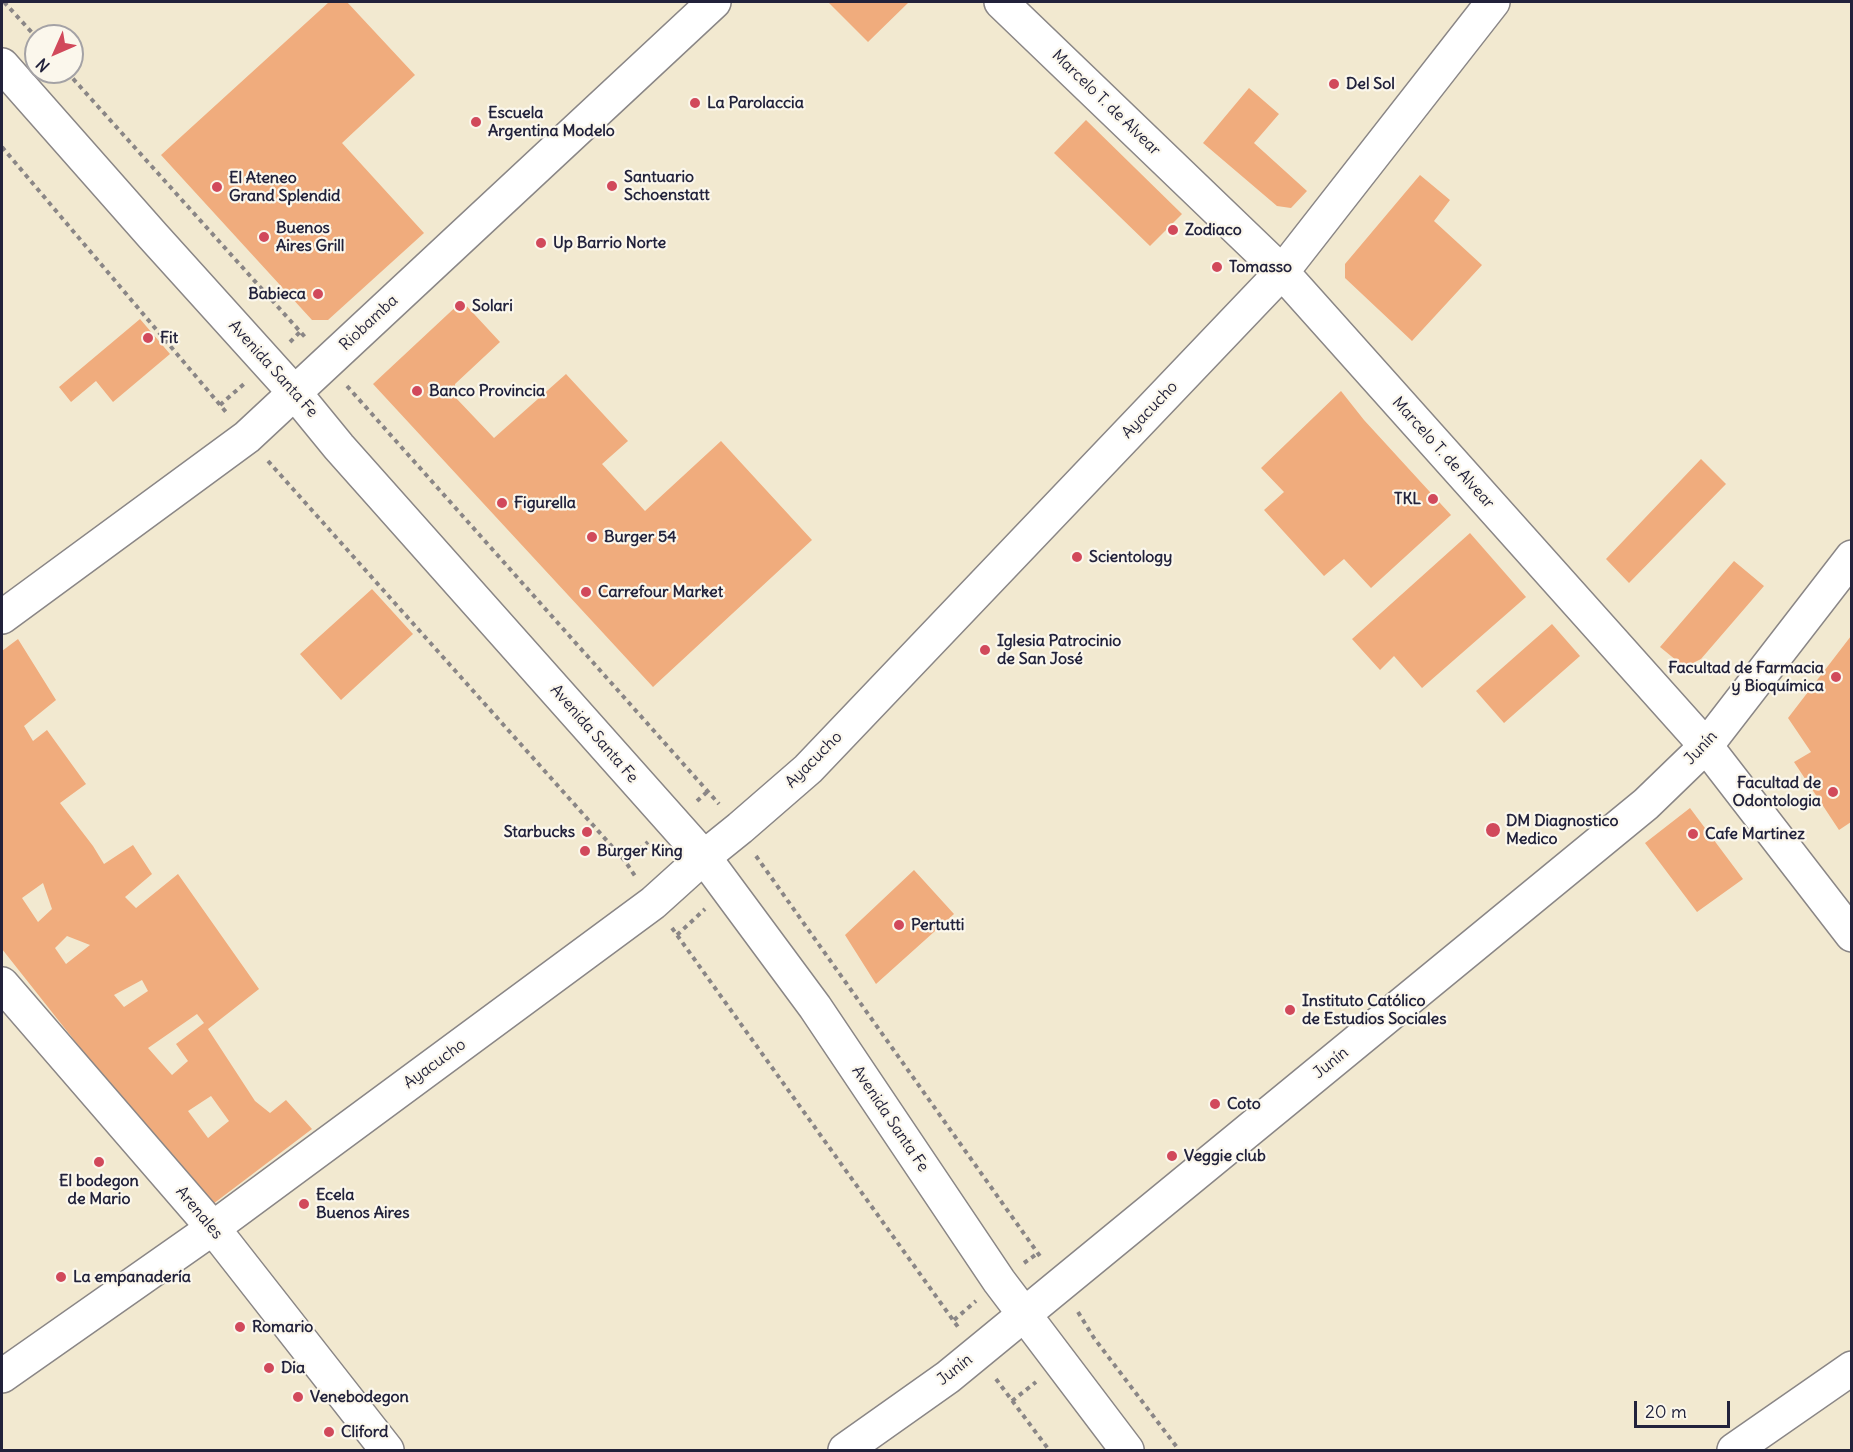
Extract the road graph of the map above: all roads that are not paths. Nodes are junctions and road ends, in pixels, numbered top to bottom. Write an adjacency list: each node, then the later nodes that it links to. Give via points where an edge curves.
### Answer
1 (714, 2): 6 (street, Riobamba)
2 (1001, 2): 5 (street, Marcelo T. de Alvear)
3 (1493, 2): 5 (street, Ayacucho)
4 (2, 65): 6 (street, Avenida Santa Fe)
5 (1281, 272): 9 (street, Marcelo T. de Alvear); 10 (street, Ayacucho, via 808,769)
6 (294, 392): 8 (street, Riobamba, via 247,437); 10 (street, Avenida Santa Fe)
7 (1851, 557): 9 (street, Junín)
8 (2, 617)
9 (1706, 746): 11 (street, Marcelo T. de Alvear); 14 (street, Junín, via 1646,804)
10 (704, 857): 13 (street, Ayacucho, via 653,903); 14 (street, Avenida Santa Fe, via 815,1007)
11 (1851, 935)
12 (2, 984): 13 (street, Arenales)
13 (213, 1228): 16 (street, Ayacucho); 17 (street, Arenales)
14 (1024, 1314): 18 (street, Junín, via 948,1377); 19 (street, Avenida Santa Fe)
15 (1851, 1368): 20 (street)
16 (2, 1376)
17 (387, 1450)
18 (845, 1450)
19 (1126, 1450)
20 (1734, 1450)

